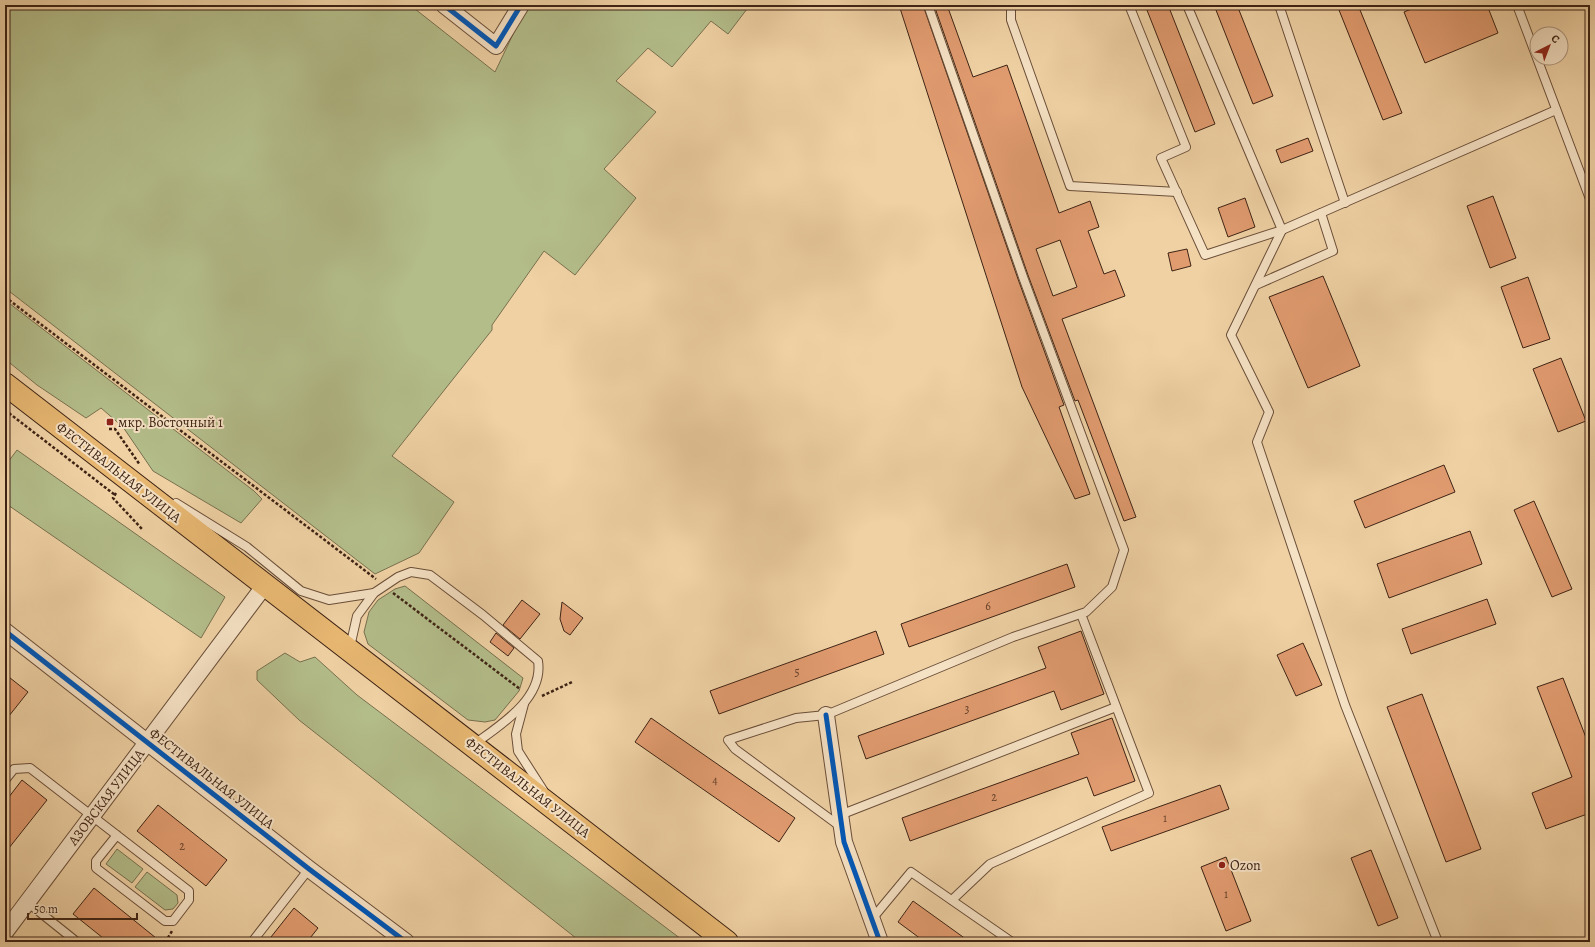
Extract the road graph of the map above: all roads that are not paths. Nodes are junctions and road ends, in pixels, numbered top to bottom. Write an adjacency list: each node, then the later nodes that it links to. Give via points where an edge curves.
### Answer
1 (444, 5): 2 (street, via 496,46)
2 (521, 5)
3 (928, 5): 20 (lane, via 1023,277 1124,550 1112,587)
4 (1011, 5): 10 (lane, via 1011,20 1070,186)
5 (1129, 5): 10 (lane, via 1186,147 1161,158)
6 (1187, 5): 14 (lane)
7 (1278, 5): 12 (lane)
8 (1517, 5): 9 (lane)
9 (1556, 110): 11 (lane); 12 (lane)
10 (1177, 192): 14 (lane, via 1205,255)
11 (1590, 200)
12 (1345, 203): 13 (lane)
13 (1322, 213): 14 (lane); 15 (lane, via 1333,251)
14 (1282, 230): 15 (lane)
15 (1256, 285): 44 (lane, via 1231,335 1269,412 1257,442 1345,705)
16 (5, 384): 17 (main road, ФЕСТИВАЛЬНАЯ УЛИЦА)
17 (97, 455): 18 (main road, ФЕСТИВАЛЬНАЯ УЛИЦА); 19 (lane, via 247,547 301,591 329,600)
18 (266, 585): 22 (main road, ФЕСТИВАЛЬНАЯ УЛИЦА); 26 (street, АЗОВСКАЯ УЛИЦА)
19 (374, 593): 22 (lane, via 357,616); 23 (lane, via 410,572 430,575 538,661 539,672)
20 (1081, 614): 24 (lane); 25 (lane, via 1013,637)
21 (5, 631): 26 (street, ФЕСТИВАЛЬНАЯ УЛИЦА)
22 (349, 650): 27 (main road, ФЕСТИВАЛЬНАЯ УЛИЦА)
23 (524, 704): 27 (lane); 29 (lane, via 516,734 518,751)
24 (1116, 707): 31 (lane); 34 (lane, via 1149,793 990,864)
25 (826, 715): 31 (street); 31 (lane, via 796,718 728,740 735,749)
26 (147, 743): 30 (street, АЗОВСКАЯ УЛИЦА); 33 (street, ФЕСТИВАЛЬНАЯ УЛИЦА)
27 (472, 745): 29 (main road, ФЕСТИВАЛЬНАЯ УЛИЦА)
28 (5, 780): 30 (lane, via 14,769 30,768)
29 (556, 809): 41 (main road, ФЕСТИВАЛЬНАЯ УЛИЦА)
30 (92, 816): 32 (lane); 35 (street, АЗОВСКАЯ УЛИЦА)
31 (841, 821): 36 (street, via 844,842)
32 (116, 835): 32 (lane, via 189,891 189,900 173,921 165,921 96,868 96,861)
33 (309, 869): 38 (street, ФЕСТИВАЛЬНАЯ УЛИЦА); 40 (lane)
34 (952, 900): 36 (lane, via 911,872); 43 (lane)
35 (27, 902): 37 (street, АЗОВСКАЯ УЛИЦА); 39 (lane)
36 (872, 919): 42 (street)
37 (5, 932)
38 (396, 939)
39 (77, 942)
40 (252, 942)
41 (727, 942)
42 (880, 942)
43 (1012, 942)
44 (1438, 942)

